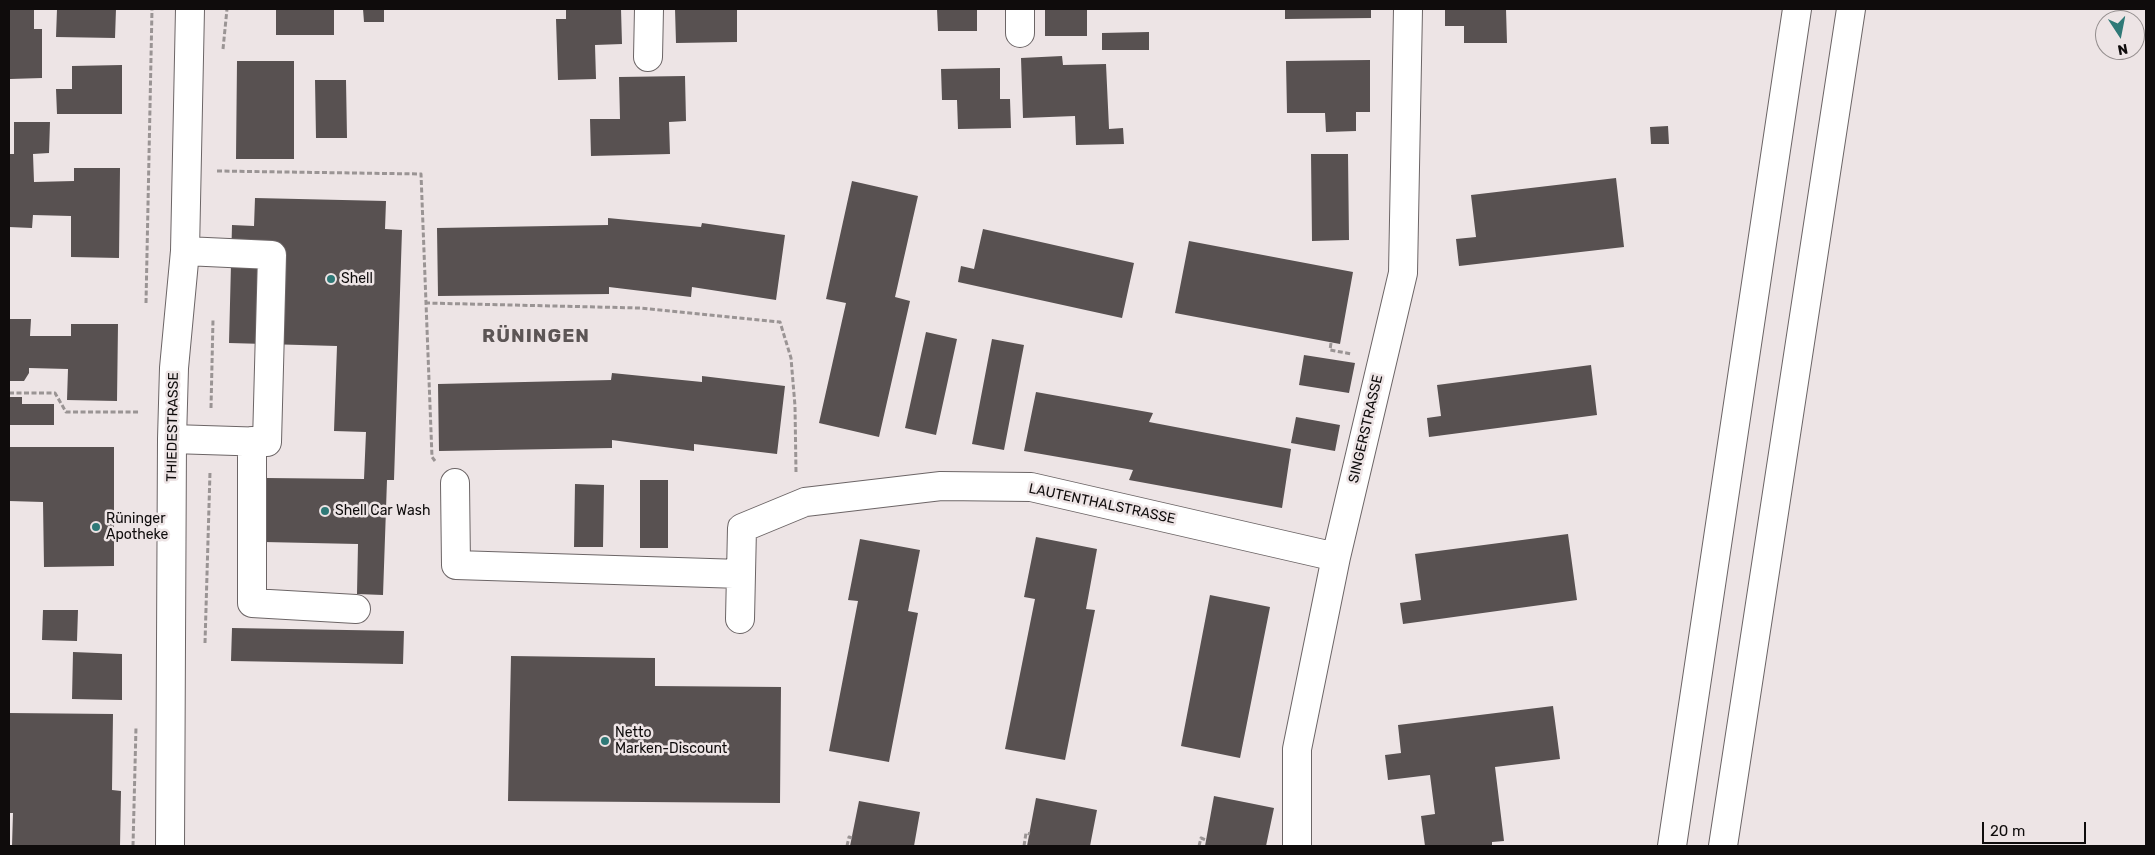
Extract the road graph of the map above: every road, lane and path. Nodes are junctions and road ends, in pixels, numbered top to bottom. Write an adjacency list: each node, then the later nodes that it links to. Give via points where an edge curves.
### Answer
1 (190, 9): 8 (main road, THIEDESTRASSE)
2 (649, 9): 6 (main road)
3 (1408, 9): 16 (main road, SINGERSTRASSE, via 1403,273)
4 (1797, 9): 28 (main road)
5 (1851, 9): 29 (main road)
6 (648, 57)
7 (217, 171): 9 (path, via 421,174)
8 (185, 251): 12 (main road, THIEDESTRASSE, via 174,368); 13 (main road, via 272,255 267,442)
9 (426, 304): 14 (path, via 432,457); 15 (path, via 640,308 780,322 791,358 796,488)
10 (9, 393): 11 (path, via 55,393 66,412)
11 (143, 412)
12 (172, 439): 13 (main road); 23 (main road, THIEDESTRASSE)
13 (252, 442): 18 (main road, via 252,603)
14 (455, 483): 17 (main road, via 456,565)
15 (805, 502): 16 (main road, LAUTENTHALSTRASSE, via 941,486 1031,487); 17 (main road, LAUTENTHALSTRASSE, via 742,528)
16 (1336, 557): 27 (main road, SINGERSTRASSE, via 1297,749)
17 (740, 574): 19 (main road)
18 (356, 609)
19 (740, 619)
20 (1030, 834): 25 (path, via 1026,833)
21 (852, 838): 24 (path, via 849,837)
22 (1206, 840): 26 (path, via 1201,838)
23 (170, 846)
24 (847, 846)
25 (1024, 846)
26 (1199, 846)
27 (1297, 846)
28 (1672, 846)
29 (1723, 846)

